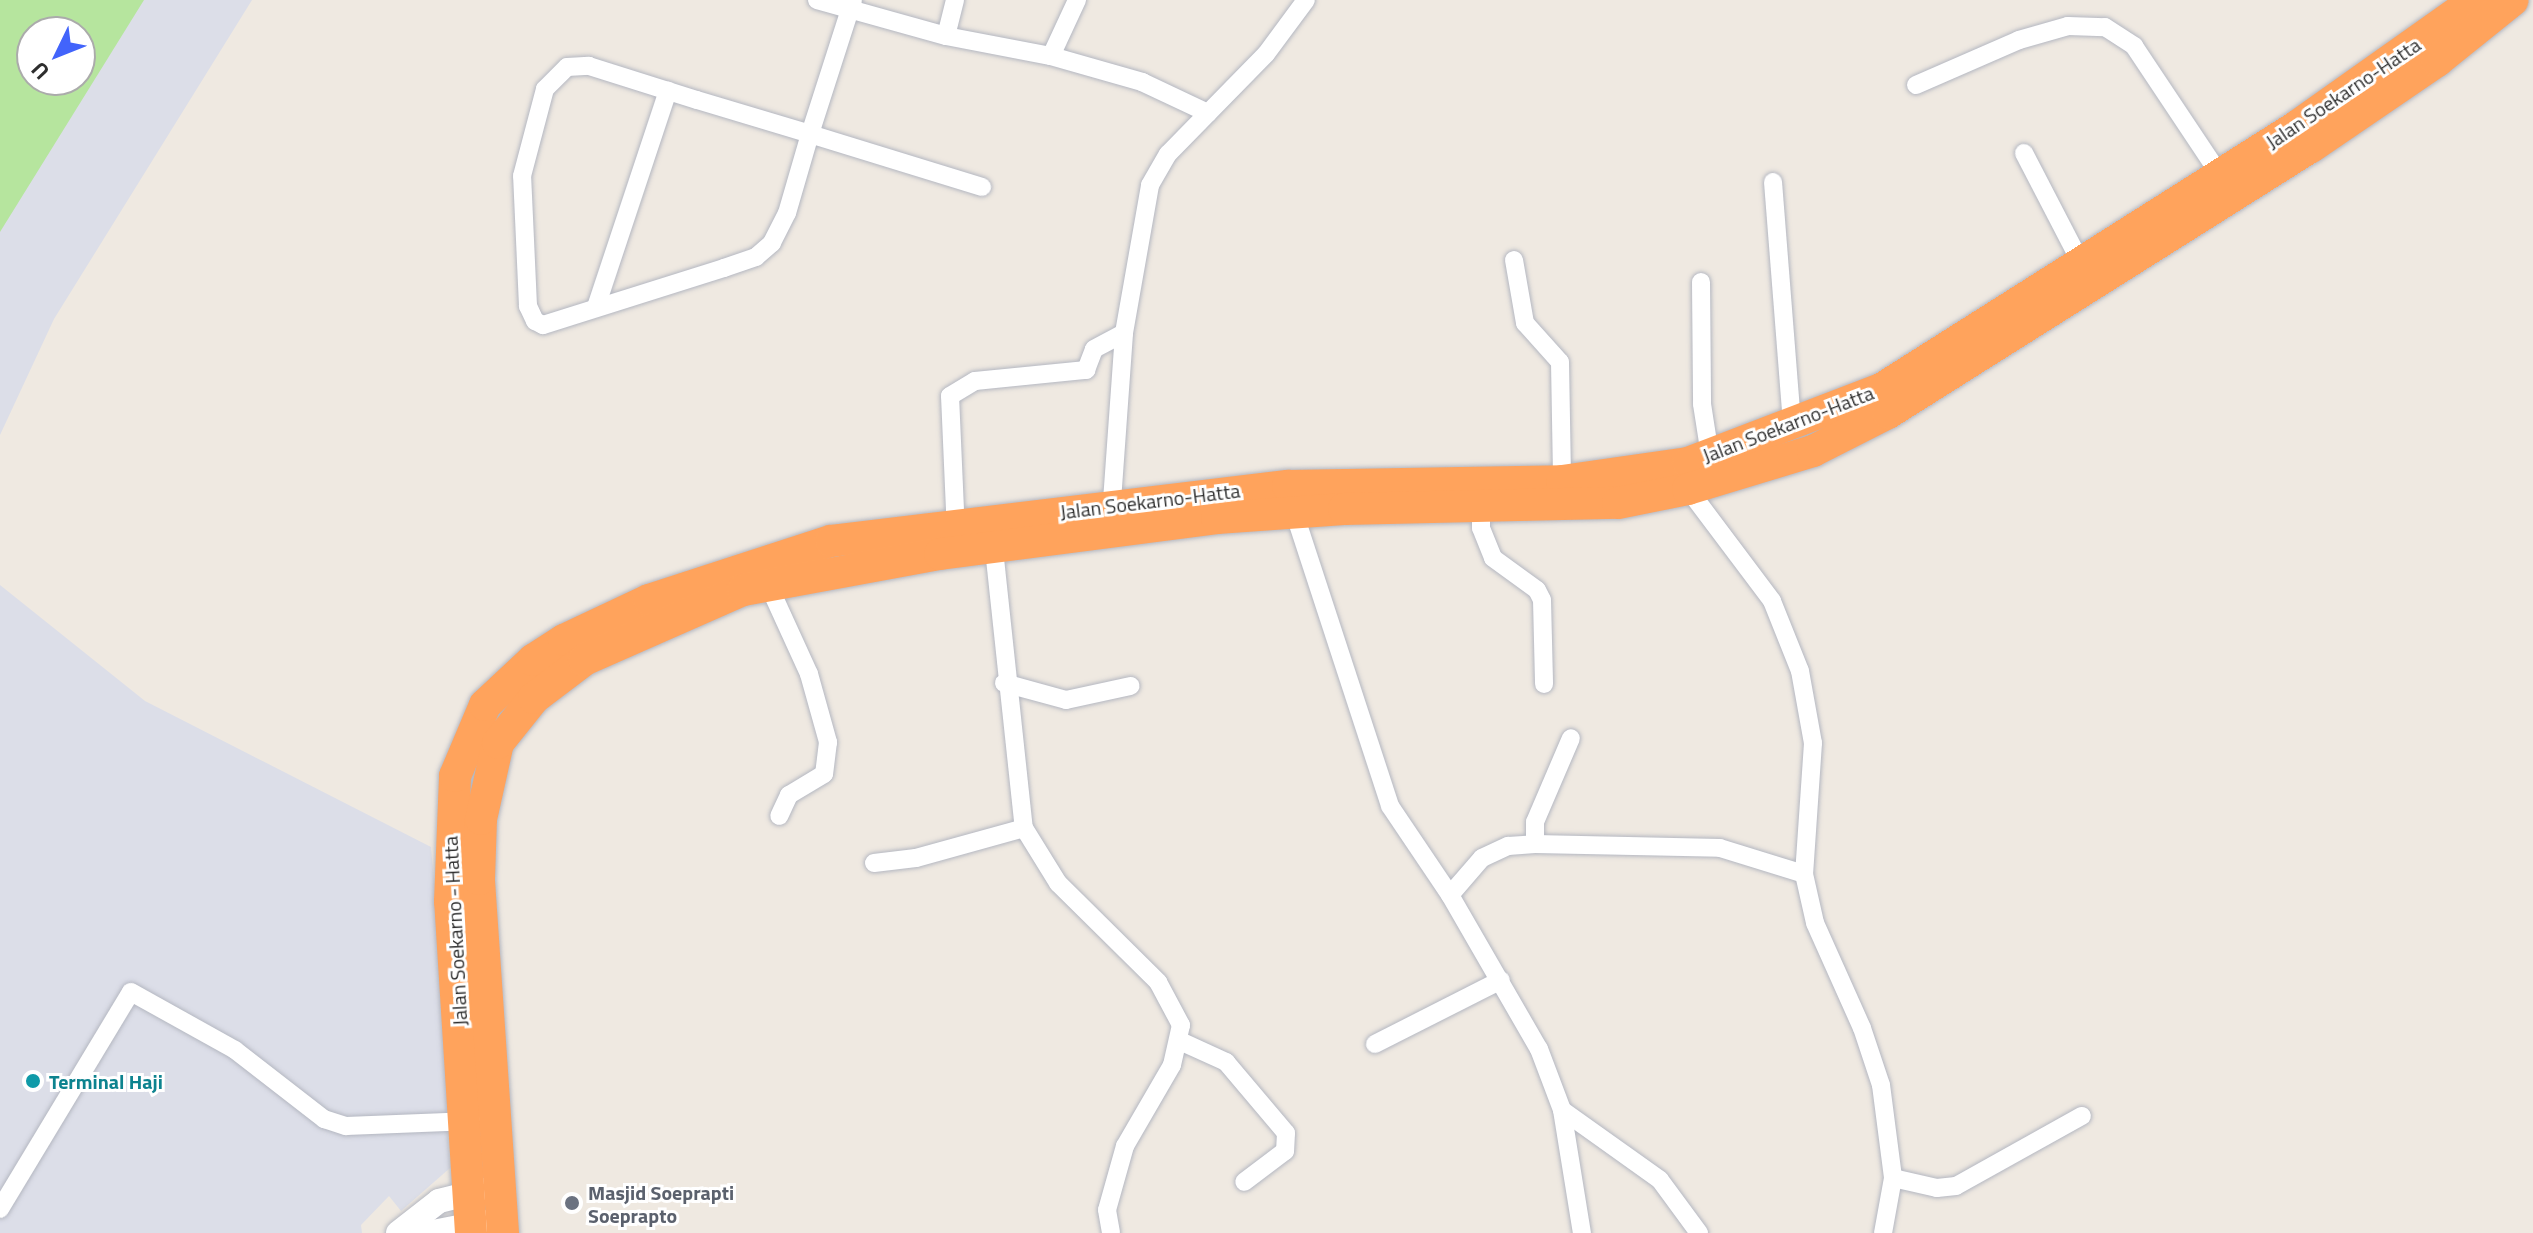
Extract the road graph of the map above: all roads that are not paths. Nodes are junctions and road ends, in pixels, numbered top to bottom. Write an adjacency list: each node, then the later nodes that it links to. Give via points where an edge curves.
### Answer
1 (817, 0): 7 (street)
2 (955, 0): 8 (street)
3 (1077, 0): 9 (street)
4 (1306, 0): 12 (street, via 1266,54)
5 (2513, 0): 14 (highway, via 2437,61)
6 (2463, 4): 14 (highway, Jalan Soekarno-Hatta)
7 (851, 5): 8 (street); 13 (street)
8 (946, 36): 9 (street)
9 (1051, 56): 12 (street, via 1142,82)
10 (1916, 85): 16 (street, via 2019,40 2068,26 2105,27 2134,46)
11 (668, 91): 13 (street); 22 (street); 22 (street, via 589,66 567,67 545,89 532,125 522,176 528,306 543,325)
12 (1208, 113): 23 (street, via 1168,154 1150,185)
13 (810, 134): 18 (street); 22 (street, via 787,213 772,243 756,257)
14 (2306, 136): 16 (highway, Jalan Soekarno-Hatta); 27 (highway, via 1888,413 1813,451)
15 (2024, 153): 20 (street)
16 (2220, 175): 20 (highway, Jalan Soekarno-Hatta)
17 (1773, 182): 24 (street)
18 (982, 187)
19 (1514, 260): 26 (street, via 1525,323 1560,362)
20 (2081, 263): 24 (highway, Jalan Soekarno-Hatta, via 1883,388)
21 (1701, 282): 25 (street, via 1702,404)
22 (596, 307)
23 (1124, 333): 30 (street); 32 (street, via 1094,349 1086,370 975,381 950,396)
24 (1792, 426): 25 (highway, Jalan Soekarno-Hatta)
25 (1710, 455): 26 (highway, Jalan Soekarno-Hatta, via 1656,471)
26 (1562, 481): 30 (highway, Jalan Soekarno-Hatta, via 1288,486)
27 (1688, 489): 28 (highway, via 1618,503); 42 (street, via 1772,601 1800,671 1813,743)
28 (1481, 508): 29 (highway); 35 (street, via 1481,528 1493,558 1537,590 1542,600)
29 (1294, 512): 30 (highway); 43 (street, via 1390,806)
30 (1110, 517): 31 (highway, Jalan Soekarno-Hatta)
31 (992, 534): 32 (highway, Jalan Soekarno - Hatta); 34 (street)
32 (957, 539): 33 (highway, Jalan Soekarno - Hatta); 49 (highway, Jalan Soekarno - Hatta, via 831,541 649,600 533,660 485,705 455,776 450,824 450,902)
33 (768, 584): 38 (street, via 809,674 828,742 824,774 789,795); 49 (highway, Jalan Soekarno - Hatta, via 584,660 534,698 498,743 481,819)
34 (1004, 683): 36 (street, via 1066,700); 39 (street)
35 (1544, 684)
36 (1130, 686)
37 (1571, 738): 40 (street, via 1539,811)
38 (779, 816)
39 (1024, 828): 41 (street, via 916,858); 45 (street, via 1058,883 1158,982 1181,1025)
40 (1535, 844): 42 (street, via 1720,848); 43 (street, via 1508,846 1482,858)
41 (874, 863)
42 (1804, 874): 50 (street, via 1815,923 1881,1085)
43 (1450, 895): 44 (street)
44 (1501, 980): 46 (street); 47 (street, via 1539,1049)
45 (1180, 1041): 51 (street, via 1226,1062 1286,1133 1285,1151); 59 (street, via 1172,1065 1125,1146 1107,1210)
46 (1375, 1044)
47 (1562, 1110): 60 (street); 61 (street, via 1660,1180)
48 (2082, 1116): 50 (street, via 1956,1186 1937,1188)
49 (480, 1120): 52 (highway, Jalan Soekarno - Hatta); 53 (highway, Jalan Soekarno - Hatta); 54 (street, via 346,1126 324,1119 235,1050 131,992)
50 (1893, 1178): 62 (street)
51 (1244, 1182)
52 (499, 1187): 53 (street); 55 (highway, Jalan Soekarno - Hatta)
53 (468, 1193): 56 (highway, Jalan Soekarno - Hatta); 57 (street, via 439,1201)
54 (0, 1209)
55 (502, 1226): 56 (street)
56 (471, 1229): 58 (street)
57 (398, 1233)
58 (428, 1233)
59 (1111, 1233)
60 (1582, 1233)
61 (1699, 1233)
62 (1883, 1233)

